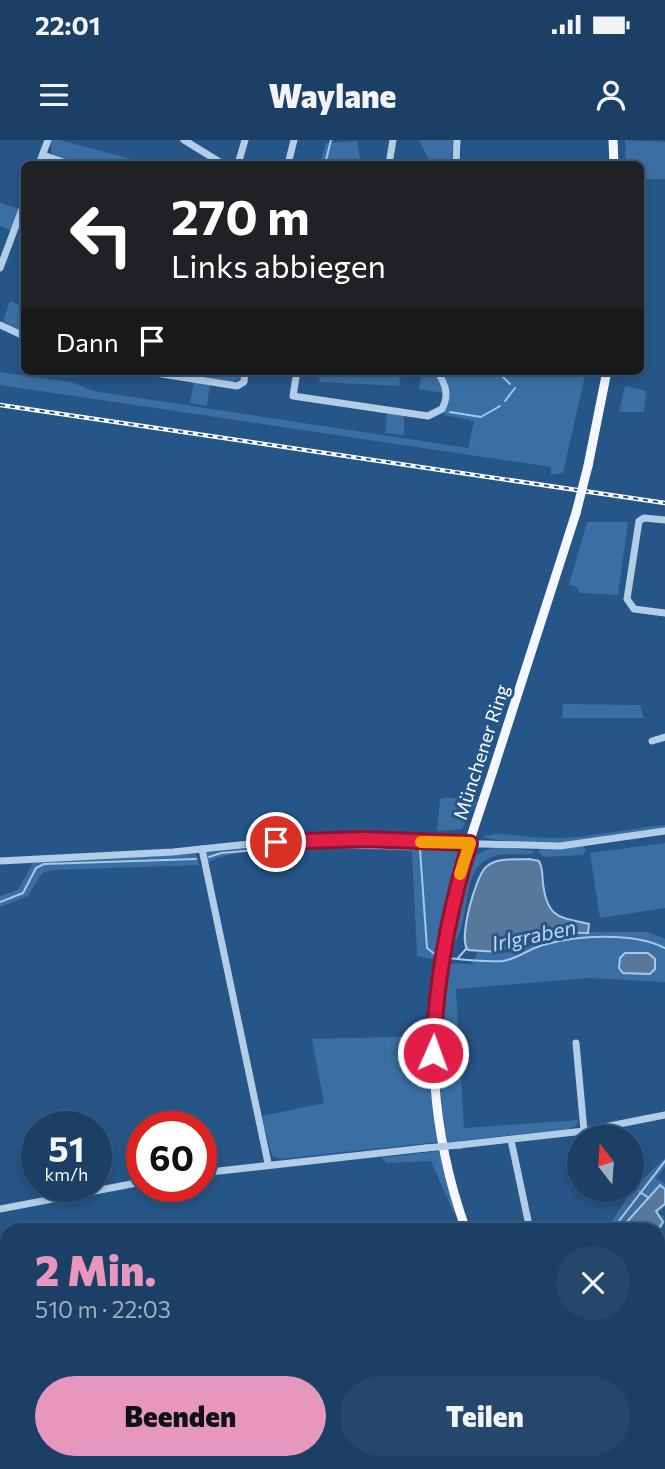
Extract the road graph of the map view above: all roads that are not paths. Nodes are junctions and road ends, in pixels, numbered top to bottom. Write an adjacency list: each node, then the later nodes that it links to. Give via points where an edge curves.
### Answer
1 (48, 140): 8 (street)
2 (184, 140): 11 (street)
3 (245, 140): 12 (street)
4 (294, 140): 13 (street)
5 (393, 140): 14 (street)
6 (457, 140): 15 (street)
7 (613, 140): 16 (main road)
8 (43, 155): 9 (street); 10 (street)
9 (40, 161)
10 (60, 161)
11 (218, 161)
12 (239, 161)
13 (289, 161)
14 (389, 161)
15 (456, 161)
16 (614, 161)
17 (21, 212): 18 (street)
18 (0, 268)
19 (0, 325): 20 (street)
20 (21, 335)
21 (166, 375): 22 (street, via 231,386 242,384)
22 (245, 375)
23 (296, 375): 24 (street, via 293,396 428,416 442,409 446,399)
24 (439, 375)
25 (606, 375): 31 (main road, Münchener Ring, bridge, via 576,513)
26 (665, 520): 27 (street, via 642,518 638,524 628,603 634,609)
27 (665, 613)
28 (665, 737): 29 (street)
29 (652, 741)
30 (665, 831): 31 (street, via 560,846)
31 (470, 843): 32 (street, via 298,839); 44 (main road, Münchener Ring, via 443,942 433,1053 441,1137)
32 (202, 849): 33 (street); 40 (street)
33 (0, 861)
34 (576, 1043): 36 (street)
35 (665, 1115): 37 (street)
36 (583, 1125)
37 (614, 1125)
38 (567, 1133): 39 (street)
39 (511, 1140): 40 (street, bridge); 45 (street)
40 (268, 1163): 41 (street)
41 (217, 1171)
42 (126, 1185): 43 (street)
43 (0, 1209)
44 (464, 1223)
45 (529, 1223)

